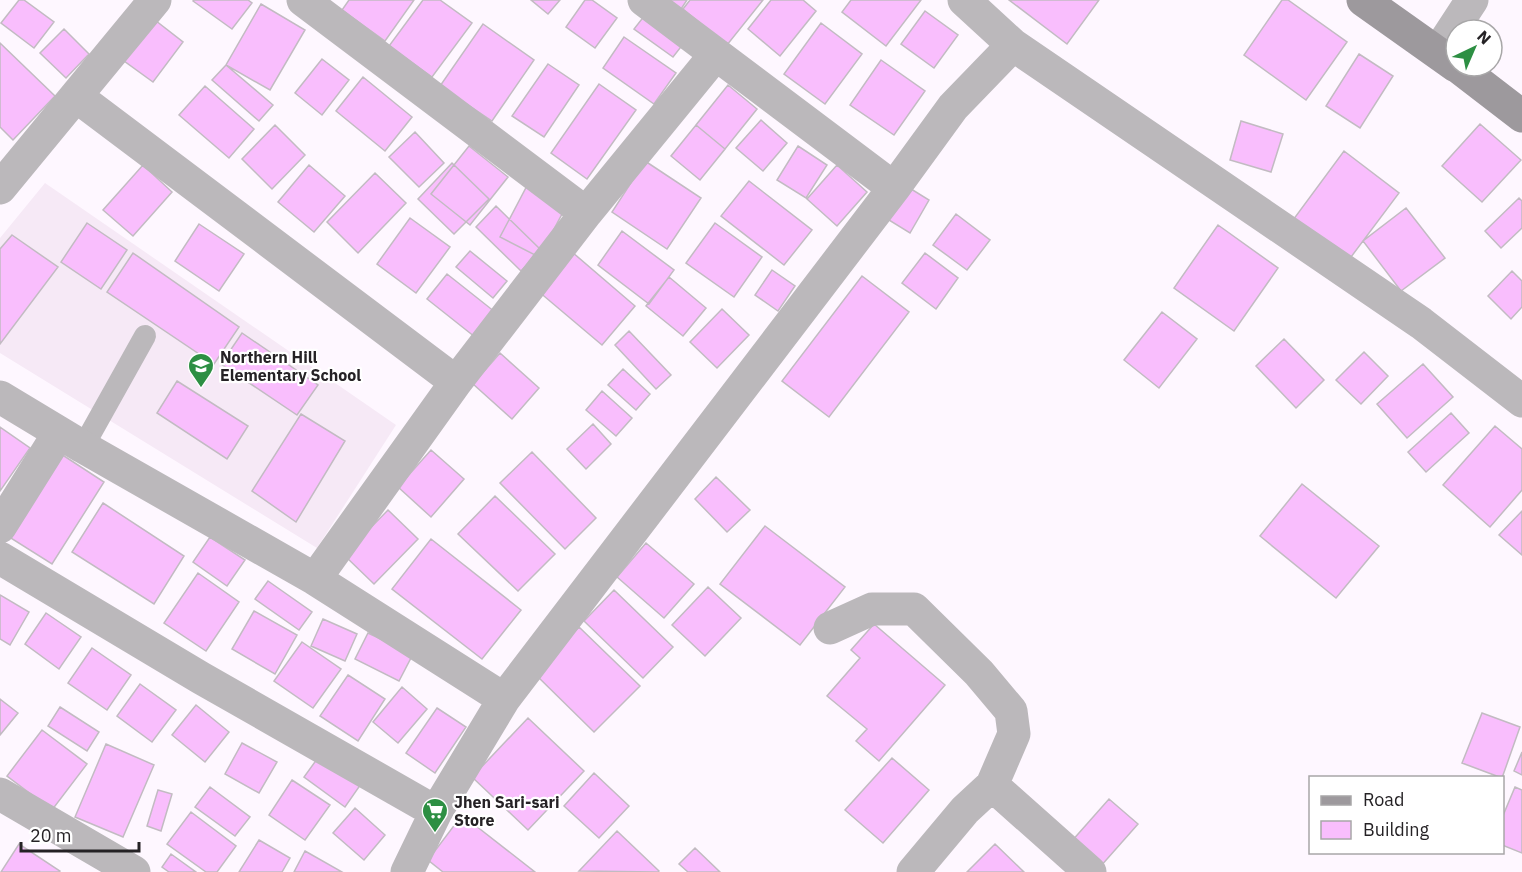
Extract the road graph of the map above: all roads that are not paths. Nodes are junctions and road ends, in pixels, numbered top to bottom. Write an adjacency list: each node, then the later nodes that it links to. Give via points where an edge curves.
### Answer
1 (155, 0): 12 (street)
2 (303, 0): 16 (street)
3 (644, 0): 9 (street)
4 (964, 0): 8 (street)
5 (1363, 0): 10 (street)
6 (1472, 0): 7 (street)
7 (1466, 18)
8 (1013, 45): 15 (street, via 953,107); 20 (street, via 1420,323)
9 (716, 54): 15 (street); 16 (street)
10 (1444, 57)
11 (1472, 78): 13 (street)
12 (76, 96): 14 (street); 18 (street)
13 (1522, 116)
14 (0, 188)
15 (894, 188): 26 (street)
16 (586, 213): 18 (street)
17 (145, 336): 21 (lane)
18 (456, 382): 24 (street)
19 (0, 397): 21 (street)
20 (1522, 401)
21 (71, 440): 22 (street); 24 (street)
22 (0, 527)
23 (0, 558): 29 (street)
24 (315, 579): 26 (street)
25 (830, 628): 27 (street, via 872,609 914,609 980,673 1011,711 1014,734)
26 (504, 699): 29 (street)
27 (992, 785): 32 (street, via 965,810); 33 (street)
28 (0, 794): 31 (street)
29 (436, 812): 30 (street)
30 (410, 871)
31 (134, 872)
32 (913, 872)
33 (1090, 872)

